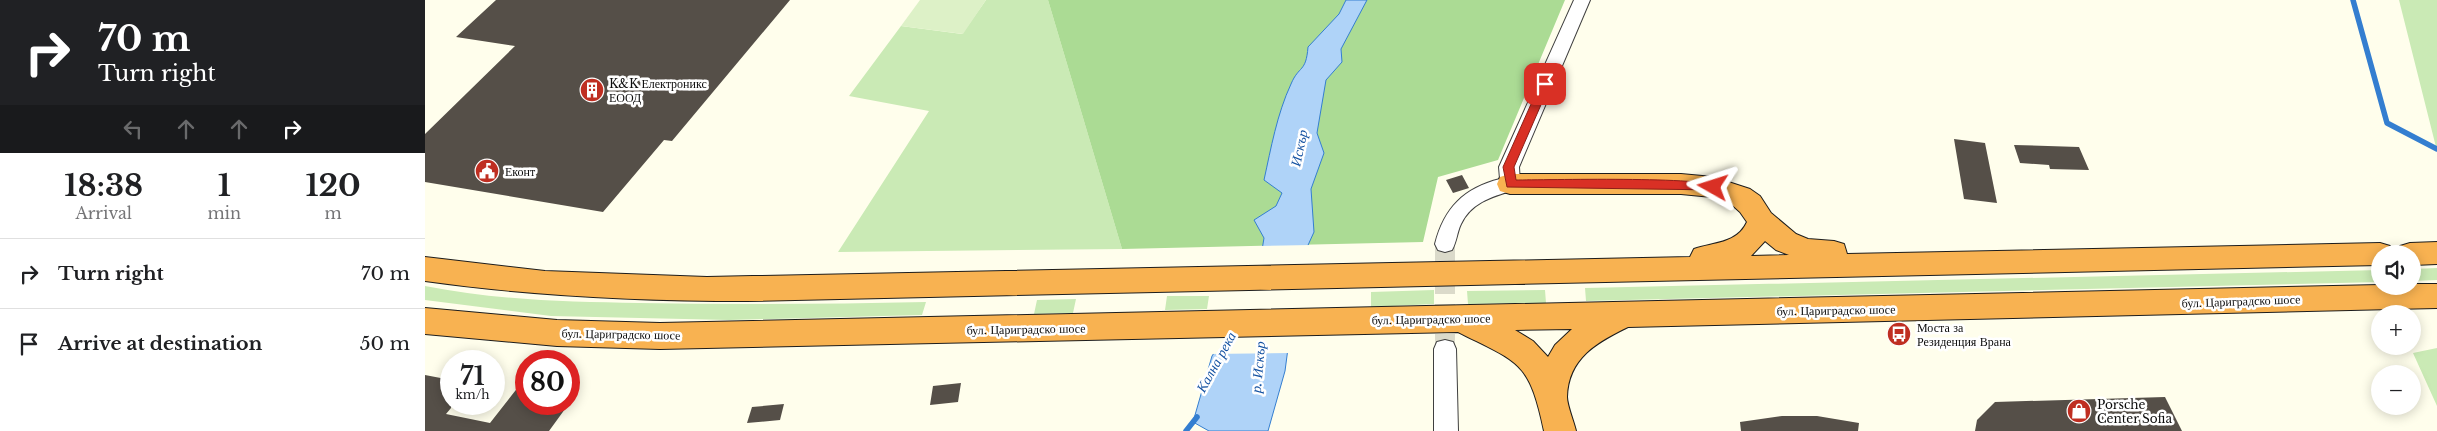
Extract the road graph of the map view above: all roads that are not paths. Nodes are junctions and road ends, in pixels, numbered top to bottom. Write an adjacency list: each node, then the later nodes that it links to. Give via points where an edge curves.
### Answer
1 (1582, 0): 2 (street, via 1509,167)
2 (1511, 184): 3 (highway, via 1681,184 1713,187 1740,196 1750,204); 4 (street, via 1492,187 1459,209 1448,228)
3 (1761, 221): 8 (highway, via 1786,242 1807,250); 10 (highway, via 1753,239 1737,250)
4 (1445, 244)
5 (2437, 253): 7 (highway)
6 (2371, 254): 8 (highway)
7 (2421, 254)
8 (1952, 263): 10 (highway)
9 (425, 269): 10 (highway, via 516,282 648,290)
10 (1635, 270)
11 (2437, 296): 12 (highway, бул. Цариградско шосе)
12 (1625, 315): 13 (highway, бул. Цариградско шосе); 16 (highway, via 1598,327 1576,343 1562,362)
13 (1458, 319): 14 (highway, бул. Цариградско шосе, via 660,336 548,332); 16 (highway, via 1508,339 1521,348 1533,358)
14 (425, 321)
15 (1445, 349): 17 (street)
16 (1553, 393): 18 (highway)
17 (1446, 431)
18 (1560, 431)

